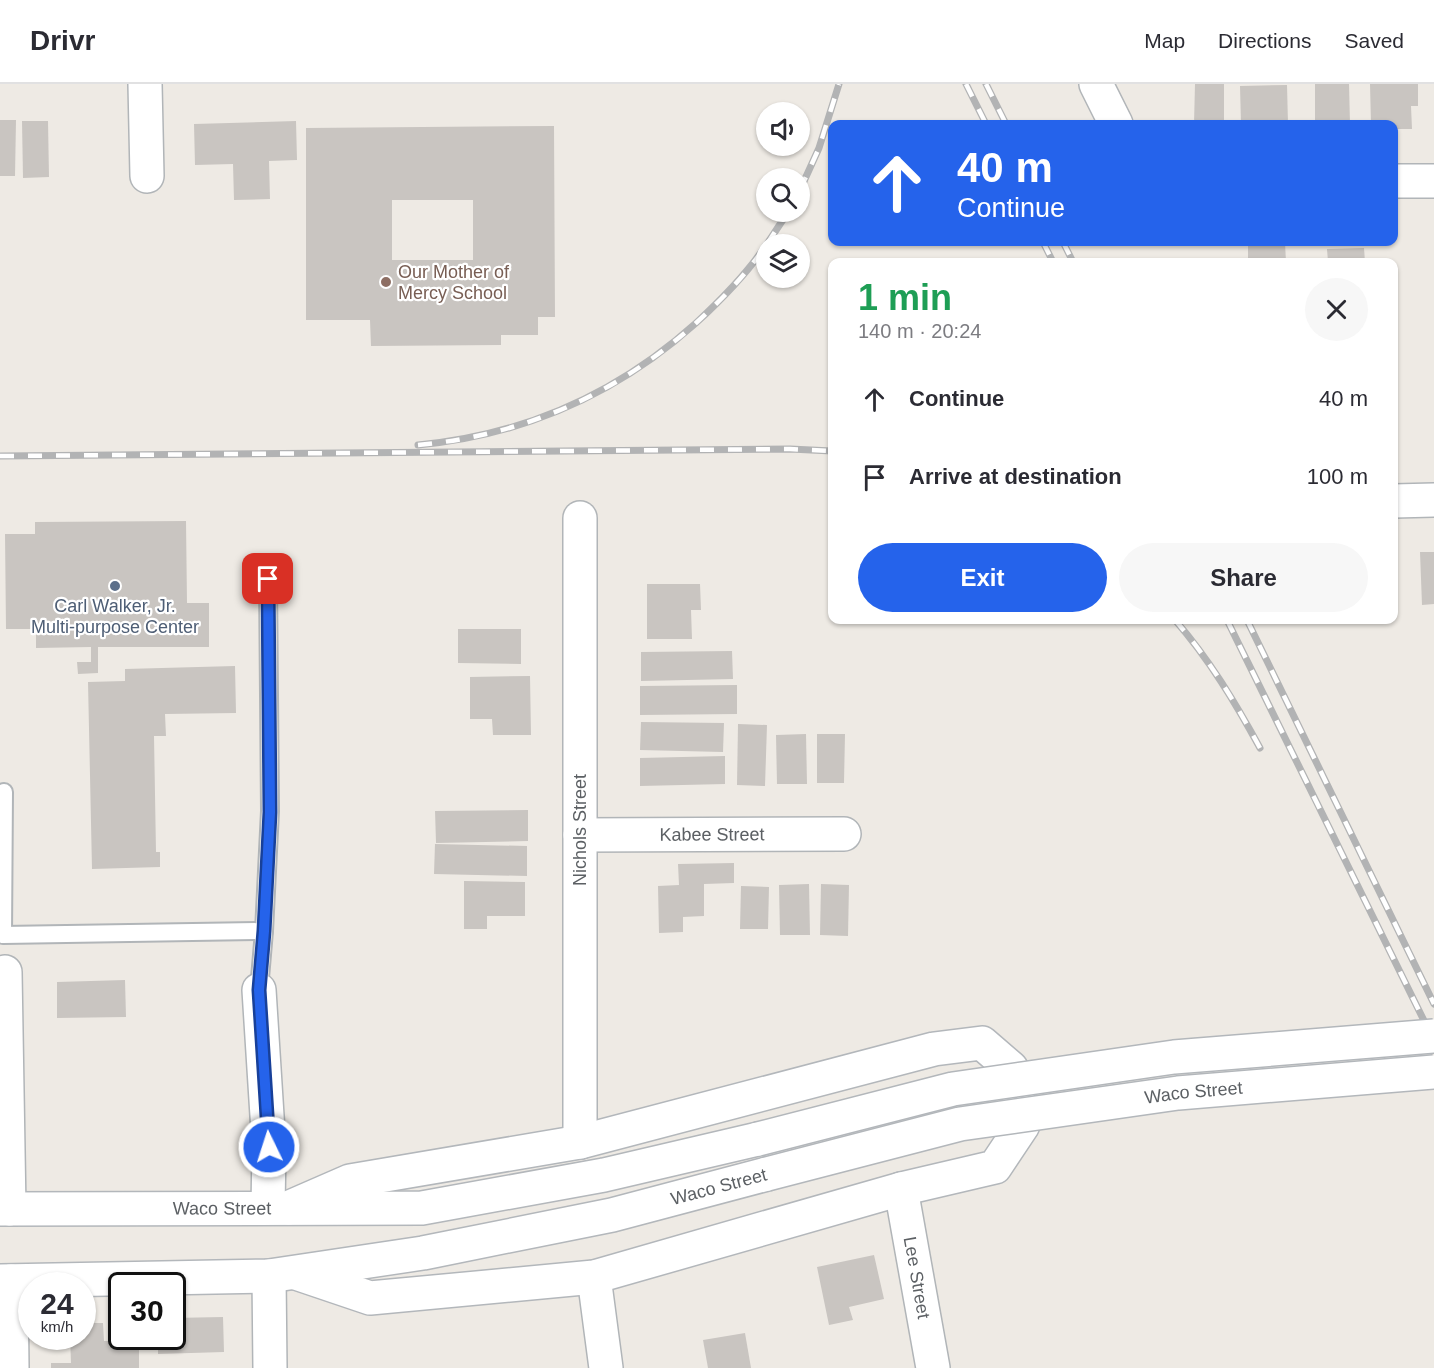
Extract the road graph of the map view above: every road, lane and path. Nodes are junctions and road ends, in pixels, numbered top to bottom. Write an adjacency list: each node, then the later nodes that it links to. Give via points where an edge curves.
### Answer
1 (145, 84): 4 (main road)
2 (1096, 84): 3 (main road)
3 (1114, 120)
4 (147, 176)
5 (1398, 181): 6 (main road)
6 (1434, 181)
7 (1434, 500): 8 (main road)
8 (1398, 501)
9 (580, 518): 13 (main road, Nichols Street)
10 (268, 579): 14 (lane, via 270,812)
11 (4, 792): 14 (lane, via 3,935)
12 (844, 834): 13 (main road, Kabee Street)
13 (580, 835): 19 (main road, Nichols Street)
14 (264, 931): 16 (lane)
15 (5, 972): 22 (main road)
16 (259, 990): 21 (main road, via 269,1147)
17 (1434, 1036): 21 (main road, Waco Street, bridge, via 1174,1057 952,1089 604,1175 422,1208)
18 (1434, 1072): 23 (main road, Waco Street, bridge, via 1178,1093 960,1124 612,1215 423,1253)
19 (580, 1142): 20 (main road, via 934,1049 982,1043 1011,1068 1023,1125 995,1167); 21 (main road, via 350,1181)
20 (901, 1189): 24 (main road); 29 (main road, Lee Street)
21 (278, 1208): 22 (main road, Waco Street)
22 (4, 1209)
23 (282, 1274): 24 (main road, via 370,1298); 25 (main road, Waco Street); 27 (main road)
24 (594, 1277): 28 (main road)
25 (5, 1281): 26 (main road)
26 (12, 1368)
27 (270, 1368)
28 (606, 1368)
29 (933, 1368)

